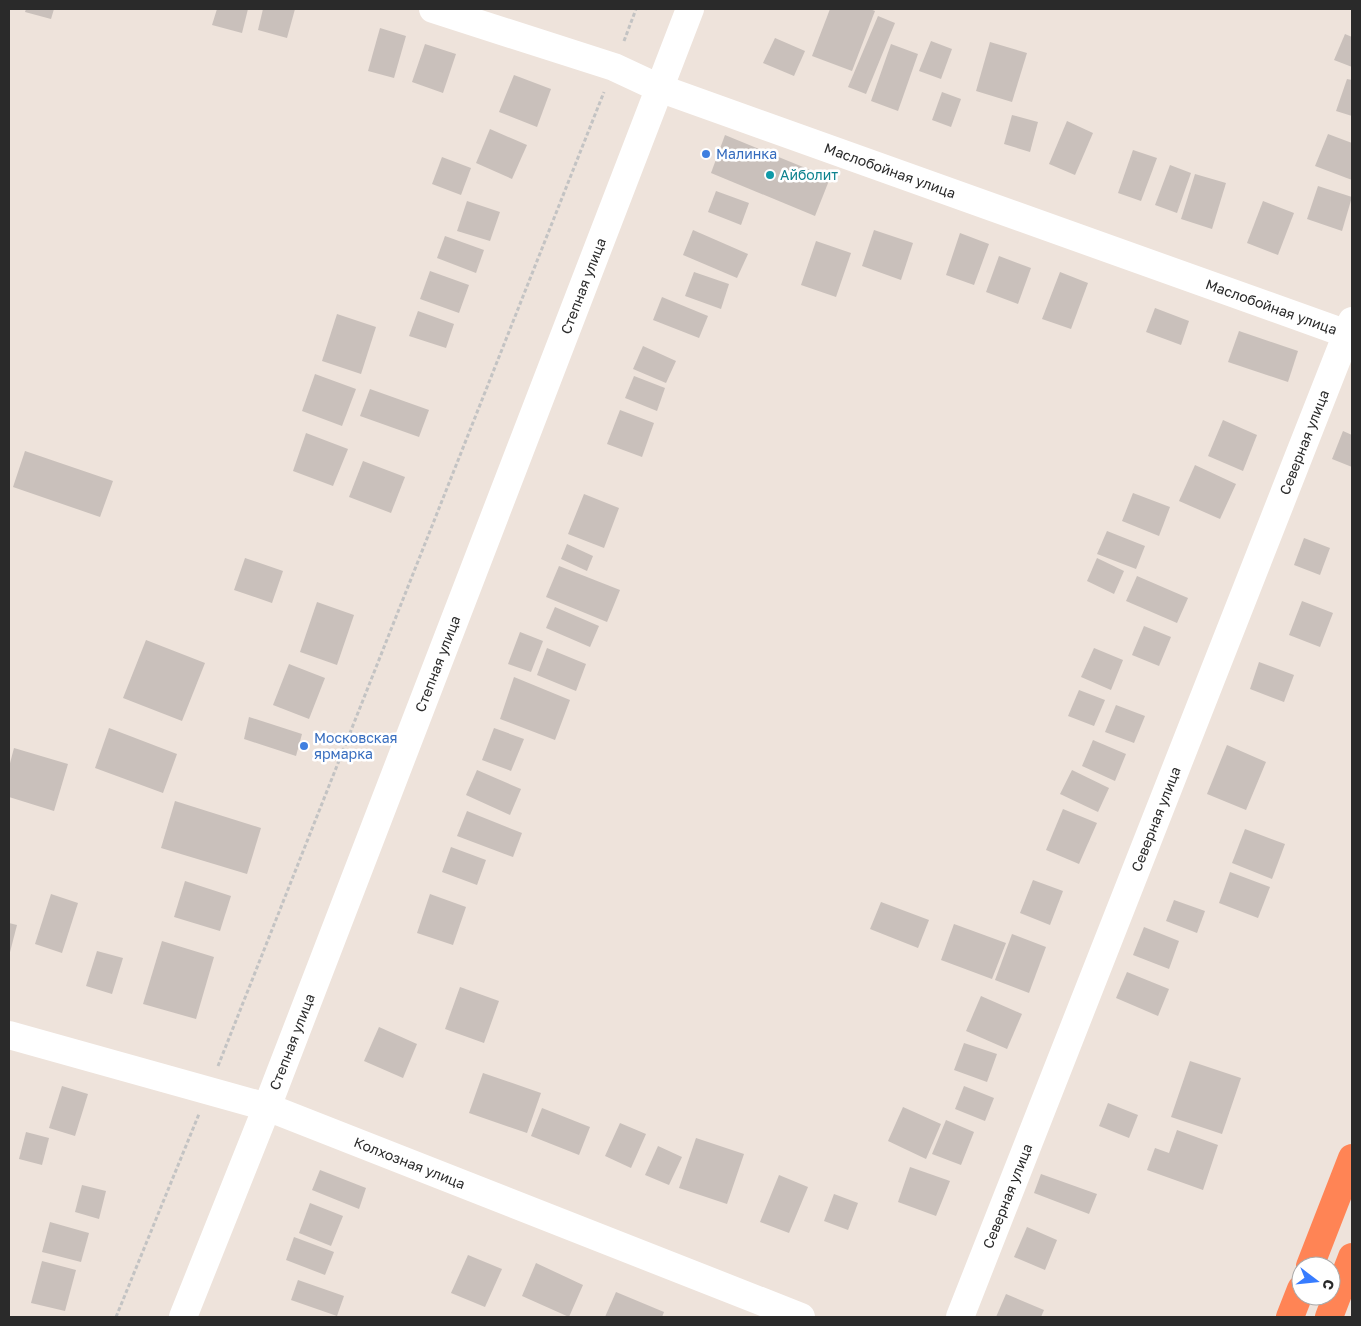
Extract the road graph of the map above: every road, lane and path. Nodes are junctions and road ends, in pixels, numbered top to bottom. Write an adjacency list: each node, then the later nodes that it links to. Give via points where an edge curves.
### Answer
1 (433, 9): 4 (street, Маслобойная улица)
2 (636, 9): 4 (path)
3 (690, 9): 5 (street, Степная улица)
4 (614, 67): 5 (street, Маслобойная улица); 8 (path)
5 (659, 88): 6 (street, Маслобойная улица); 9 (street, Степная улица)
6 (1350, 328): 16 (street, Северная улица)
7 (9, 1035): 8 (street, Колхозная улица)
8 (208, 1091): 9 (street, Колхозная улица); 13 (path)
9 (267, 1107): 14 (street, Степная улица); 15 (street, Колхозная улица)
10 (1352, 1158): 11 (highway)
11 (1314, 1256)
12 (1352, 1257): 17 (highway)
13 (116, 1317)
14 (183, 1317)
15 (801, 1317)
16 (960, 1317)
17 (1329, 1317)

